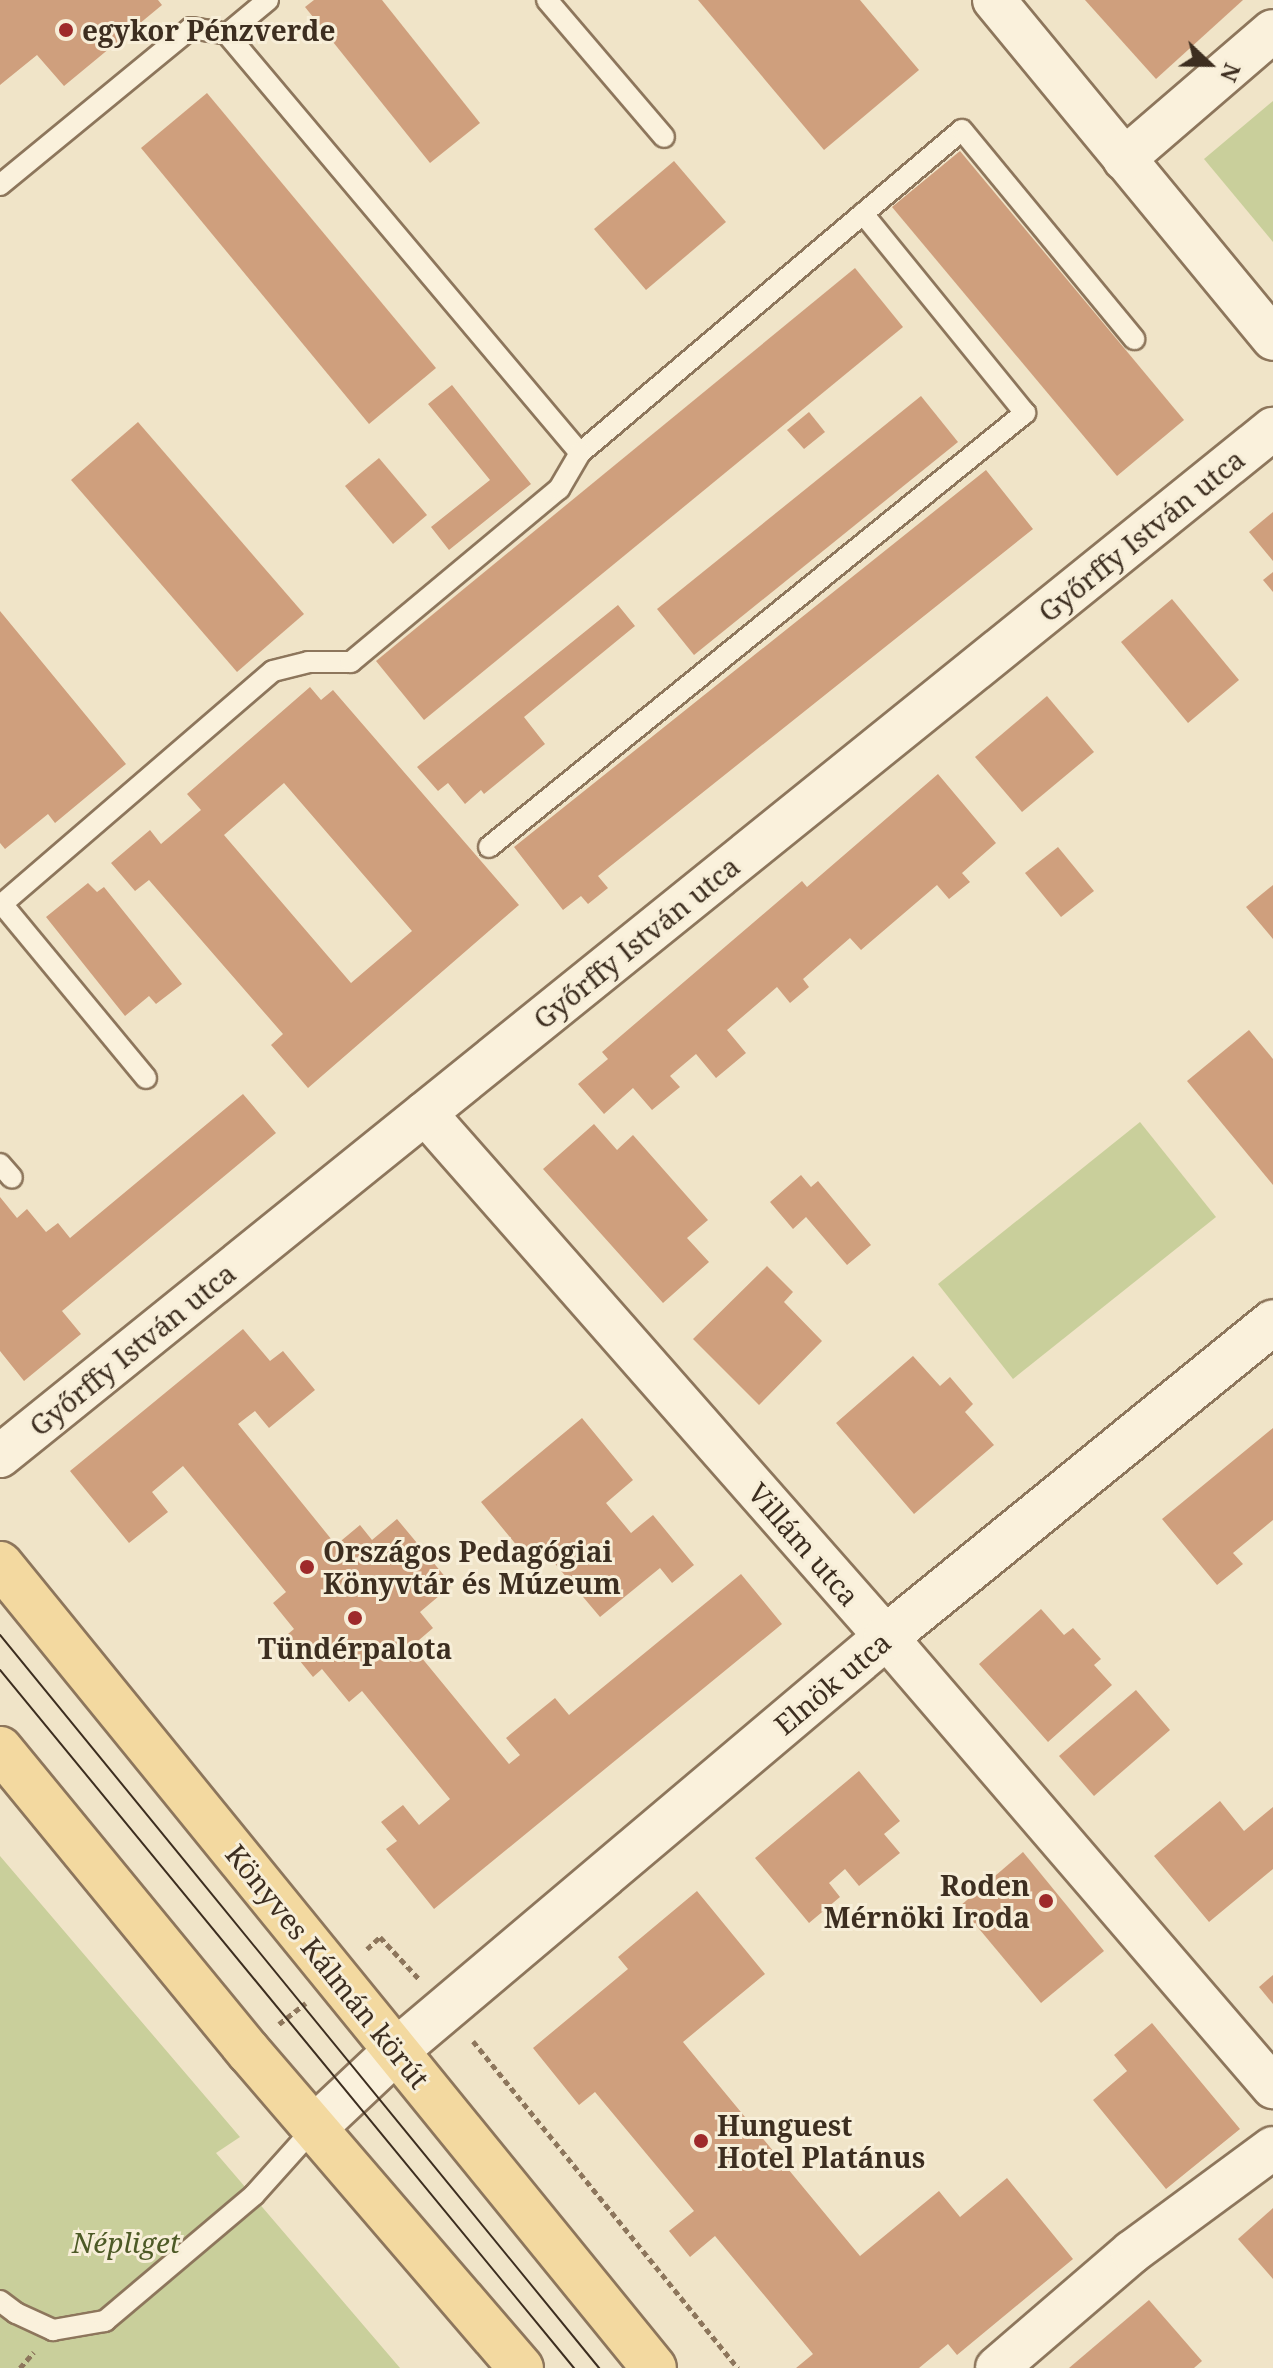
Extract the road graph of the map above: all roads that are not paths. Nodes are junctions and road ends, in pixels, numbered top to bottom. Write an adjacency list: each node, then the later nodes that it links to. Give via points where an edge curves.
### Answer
1 (268, 0): 5 (lane)
2 (547, 0): 6 (lane)
3 (994, 0): 7 (street)
4 (1273, 31): 7 (street)
5 (227, 34): 8 (lane, via 191,28); 13 (lane)
6 (664, 137)
7 (1124, 159): 11 (street)
8 (0, 185)
9 (863, 214): 10 (lane, via 962,130); 13 (lane); 14 (lane, via 1025,413)
10 (1134, 339)
11 (1273, 339)
12 (1273, 429): 17 (street, Győrffy István utca)
13 (580, 453): 15 (lane, via 559,489 351,662 308,662 273,671)
14 (489, 847)
15 (1, 903): 16 (lane)
16 (146, 1078)
17 (425, 1113): 19 (street, Győrffy István utca); 21 (street, Villám utca)
18 (1273, 1322): 21 (street, Elnök utca)
19 (0, 1456)
20 (0, 1564): 23 (main road, Könyves Kálmán körút)
21 (886, 1637): 23 (street, Elnök utca); 24 (street, Villám utca)
22 (0, 1749): 25 (main road)
23 (397, 2050): 25 (street, Elnök utca); 29 (main road, Könyves Kálmán körút)
24 (1273, 2087)
25 (315, 2127): 27 (lane, via 254,2195 105,2321 53,2330); 28 (main road)
26 (1273, 2148): 30 (street, via 1132,2252)
27 (0, 2301)
28 (521, 2368)
29 (654, 2368)
30 (997, 2368)

